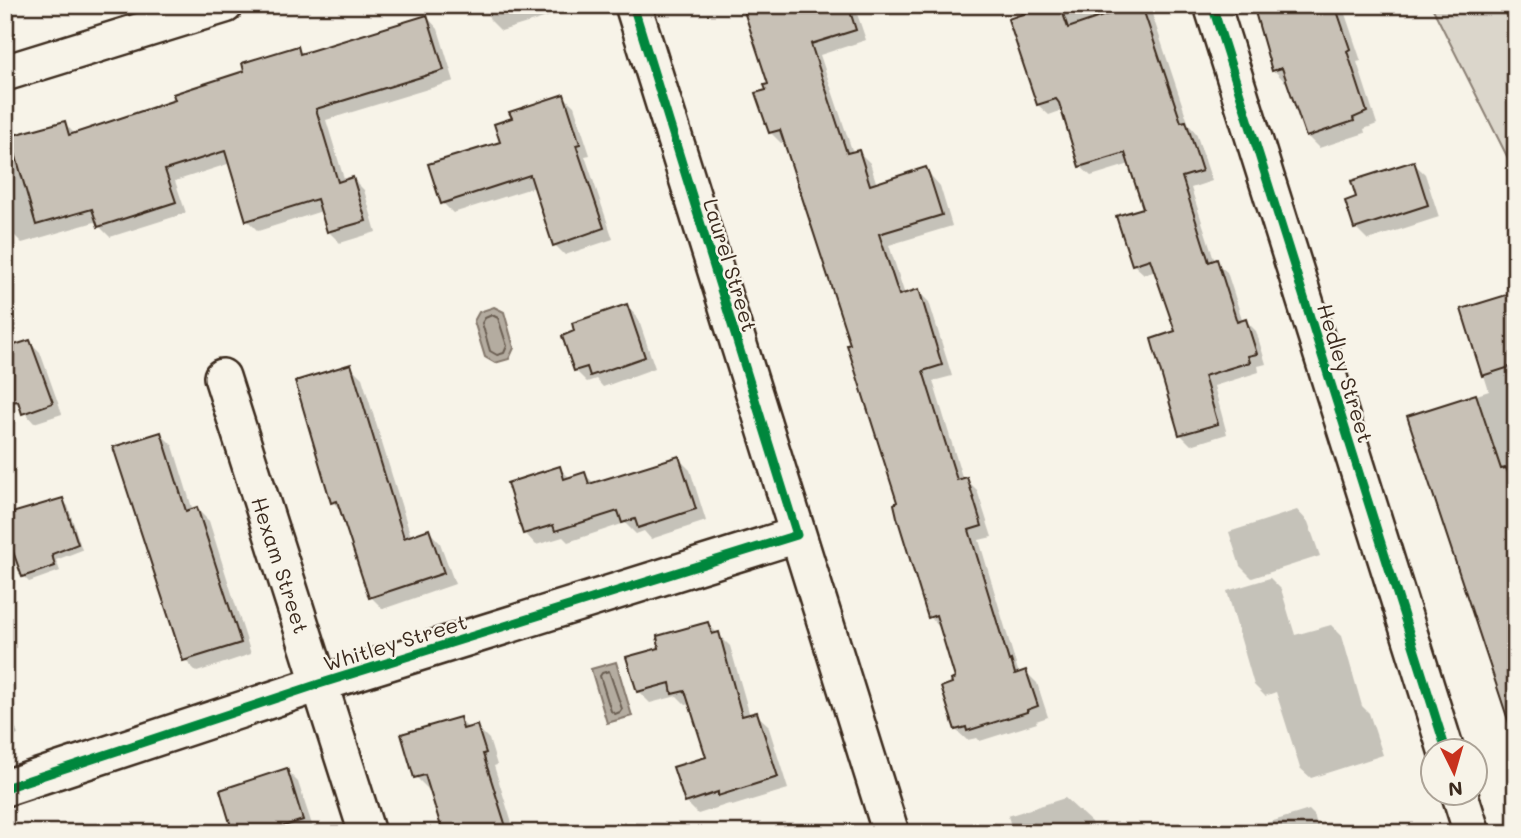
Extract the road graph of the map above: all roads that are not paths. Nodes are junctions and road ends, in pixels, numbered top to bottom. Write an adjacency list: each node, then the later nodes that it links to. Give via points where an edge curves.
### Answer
1 (225, 5): 4 (street)
2 (633, 5): 6 (street, Laurel Street)
3 (1212, 5): 8 (street, Hedley Street)
4 (7, 68)
5 (222, 377): 7 (street, Hexam Street)
6 (797, 536): 7 (street, Whitley Street); 12 (street, Laurel Street)
7 (319, 684): 9 (street, Whitley Street); 11 (street, Hexam Street)
8 (1441, 736)
9 (5, 788)
10 (1464, 806): 13 (street)
11 (367, 833)
12 (891, 833)
13 (1472, 833)

